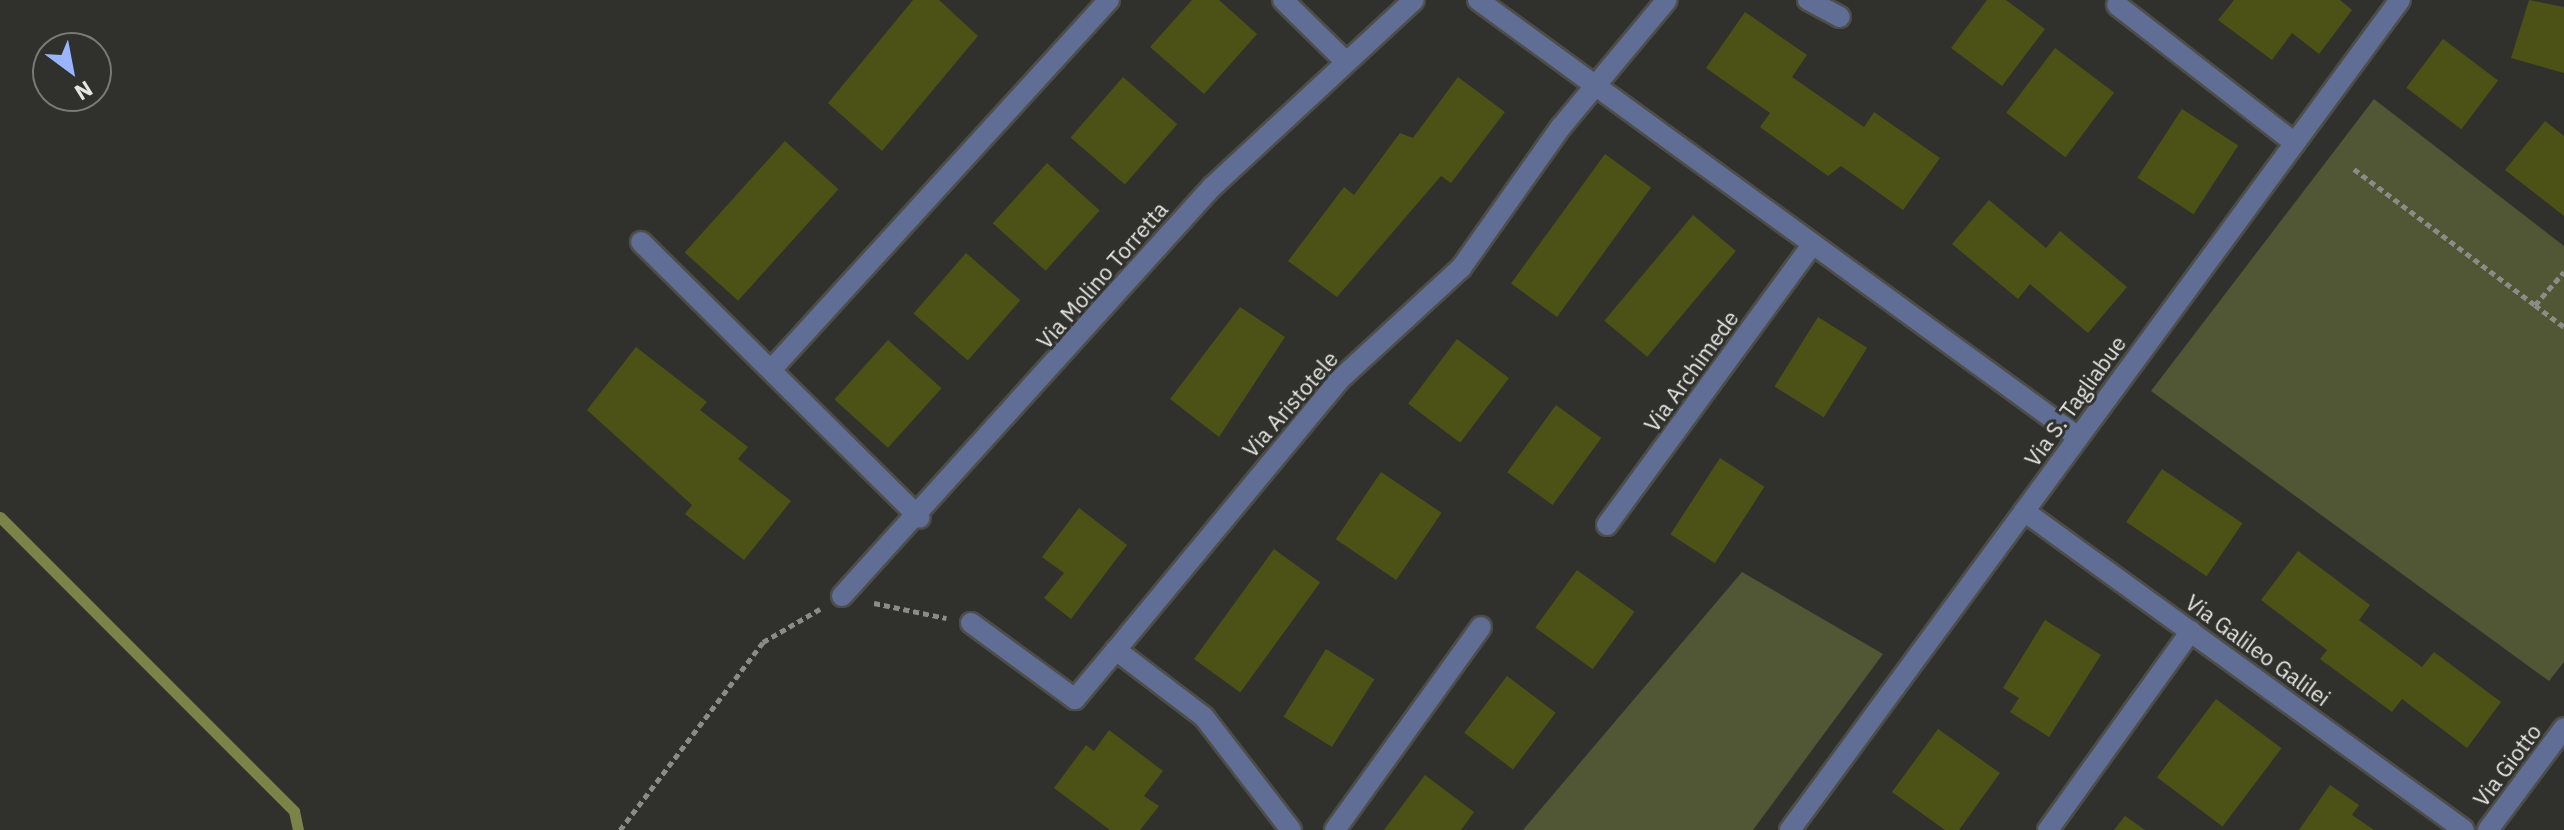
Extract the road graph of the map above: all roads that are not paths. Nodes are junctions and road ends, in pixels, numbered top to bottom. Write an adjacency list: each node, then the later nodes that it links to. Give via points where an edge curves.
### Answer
1 (1109, 0): 15 (street)
2 (1283, 0): 10 (street)
3 (1414, 0): 10 (street, Via Molino Torretta)
4 (1478, 0): 11 (street)
5 (1667, 0): 11 (street, Via Aristotele)
6 (1808, 0): 9 (street)
7 (2400, 0): 12 (street, Via S. Tagliabue)
8 (2117, 5): 12 (street)
9 (1840, 17)
10 (1344, 60): 18 (street, Via Molino Torretta, via 1212,187)
11 (1596, 84): 14 (street); 24 (street, Via Aristotele, via 1461,268 1339,380)
12 (2295, 143): 16 (street, Via S. Tagliabue)
13 (641, 242): 15 (street)
14 (1813, 244): 16 (street); 19 (street, Via Archimede)
15 (771, 370): 18 (street)
16 (2078, 437): 17 (street, Via S. Tagliabue)
17 (2024, 511): 23 (street, Via Galileo Galilei); 28 (street, Via S. Tagliabue)
18 (920, 518): 20 (street, Via Molino Torretta)
19 (1607, 525)
20 (842, 596)
21 (971, 623): 24 (street, Via Aristotele, via 1075,699)
22 (1481, 627): 27 (street)
23 (2191, 631): 29 (street); 30 (street, Via Galileo Galilei)
24 (1116, 650): 26 (street, via 1204,717)
25 (2564, 728): 31 (street, Via Giotto)
26 (1291, 830)
27 (1335, 830)
28 (1790, 830)
29 (2048, 830)
30 (2464, 830)
31 (2488, 830)

